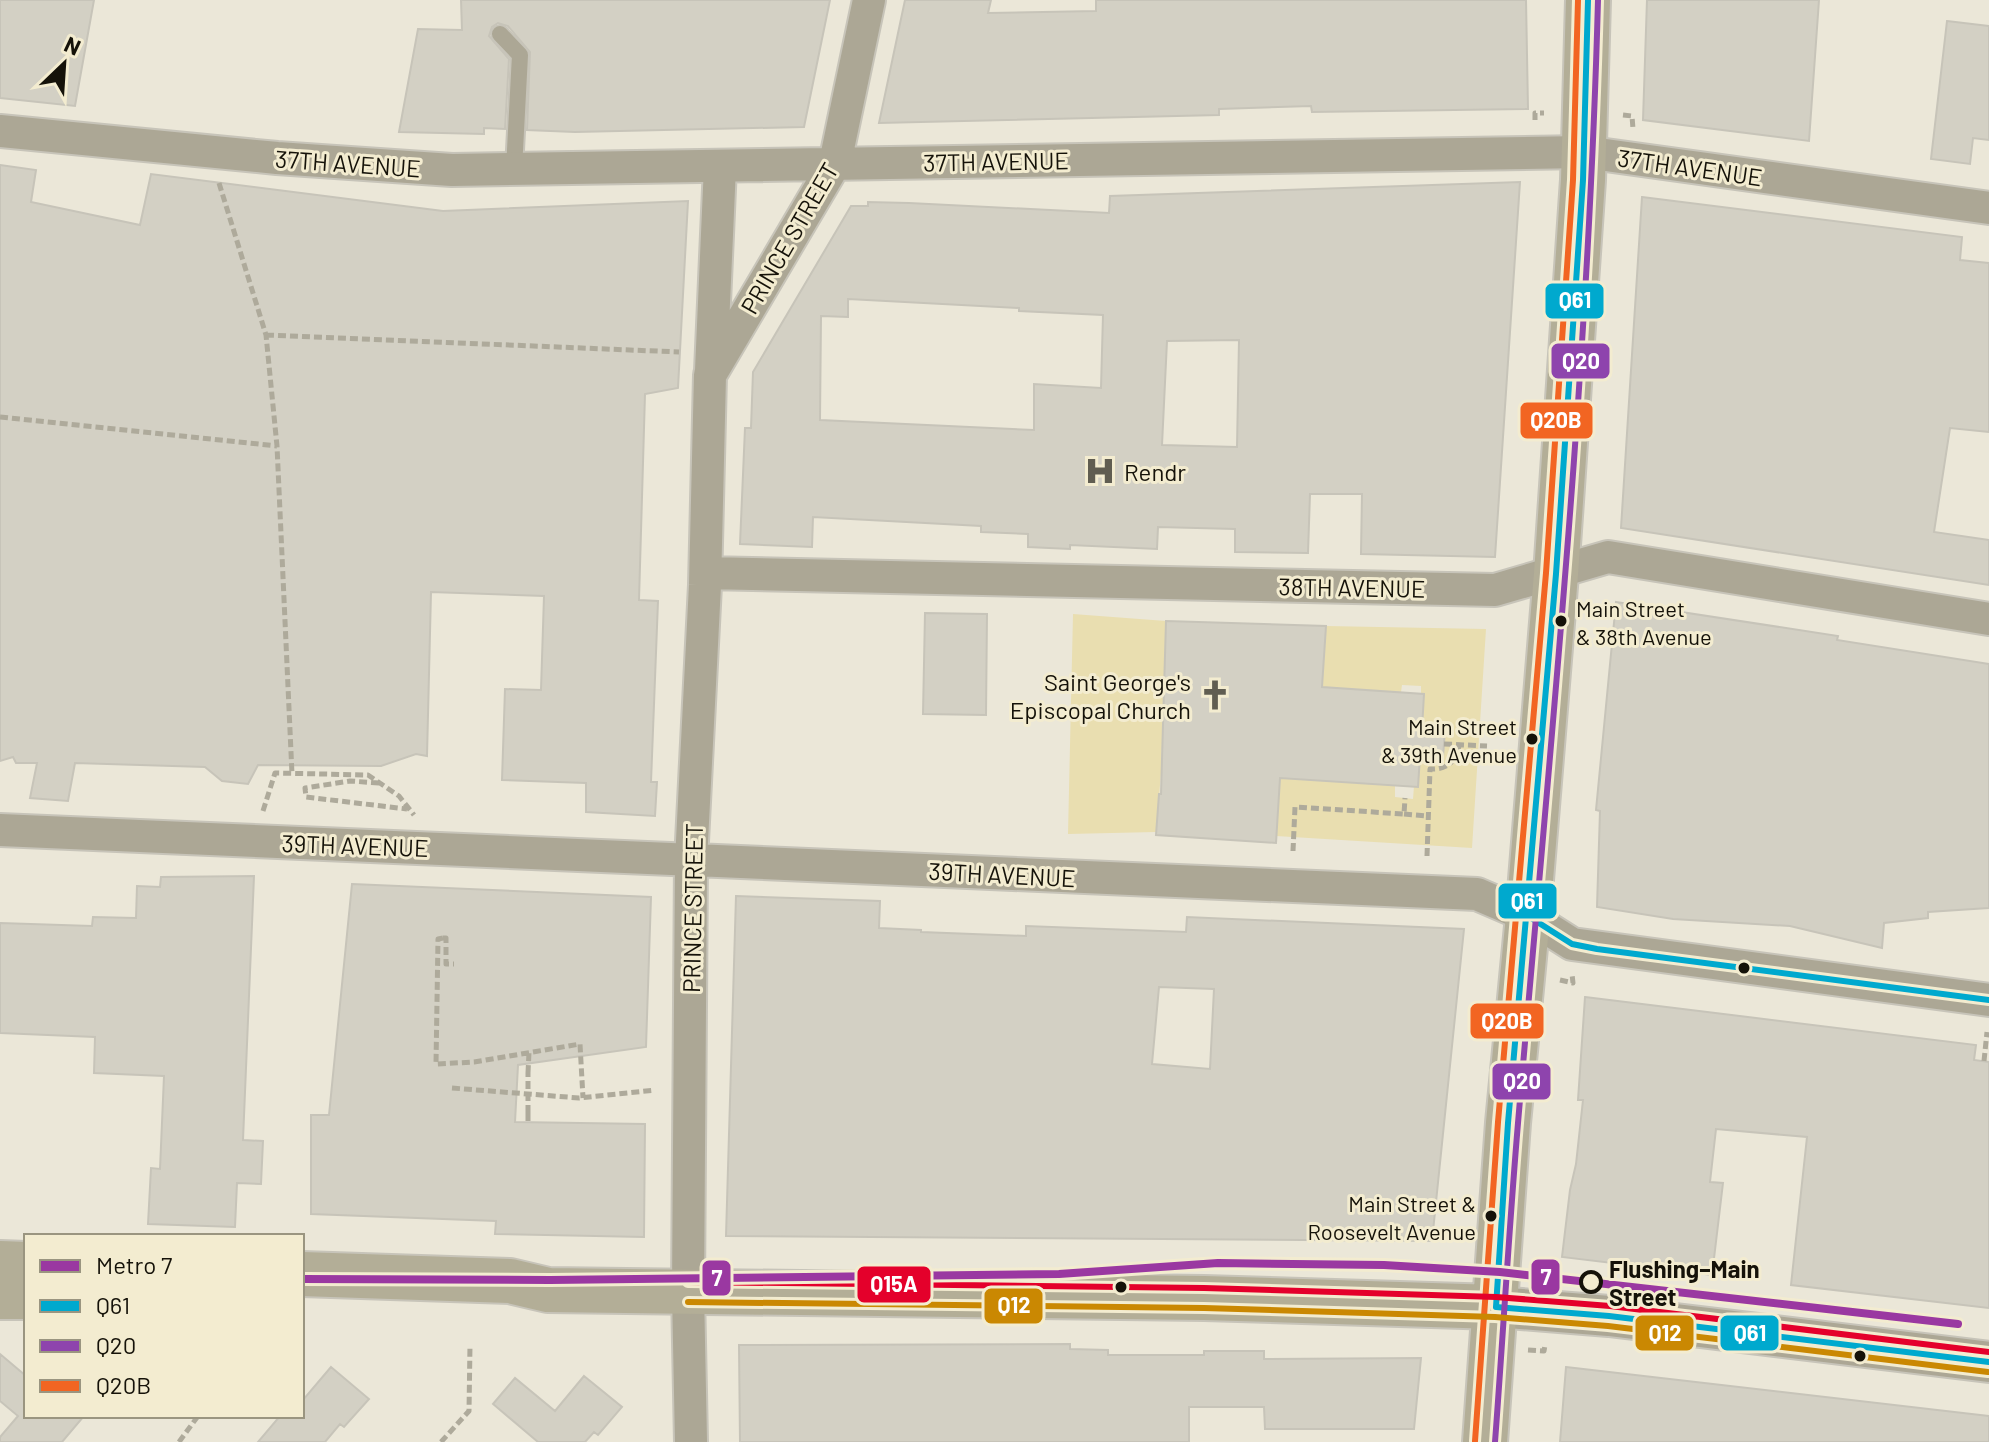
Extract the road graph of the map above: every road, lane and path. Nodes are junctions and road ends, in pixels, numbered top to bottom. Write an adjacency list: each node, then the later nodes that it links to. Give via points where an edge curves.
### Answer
1 (869, 0): 10 (street, PRINCE STREET)
2 (1588, 0): 9 (main road)
3 (500, 34): 12 (lane, via 520,55)
4 (1544, 113): 6 (path, via 1535,113)
5 (1622, 115): 7 (path, via 1632,116)
6 (1535, 120)
7 (1633, 129)
8 (0, 131): 12 (street, 37TH AVENUE, via 277,158)
9 (1584, 152): 10 (street, 37TH AVENUE); 14 (street, 37TH AVENUE); 21 (main road)
10 (835, 163): 11 (street, 37TH AVENUE); 17 (street, PRINCE STREET)
11 (720, 166): 12 (street, 37TH AVENUE); 17 (street, PRINCE STREET)
12 (514, 169)
13 (219, 183): 15 (path)
14 (1989, 208)
15 (266, 335): 16 (path); 19 (path)
16 (679, 352)
17 (710, 375): 20 (street, PRINCE STREET)
18 (0, 417): 19 (path)
19 (277, 446): 26 (path)
20 (706, 573): 21 (street, 38TH AVENUE, via 1495,590); 37 (street, PRINCE STREET)
21 (1556, 574): 22 (street, 38TH AVENUE, via 1608,557); 38 (main road)
22 (1989, 619)
23 (1444, 744): 24 (path)
24 (1459, 745): 25 (path); 32 (path, via 1451,764 1430,769)
25 (1487, 746)
26 (292, 774): 27 (path, via 368,775); 31 (path, via 275,773)
27 (380, 783): 29 (path); 29 (path, via 305,788 306,797)
28 (1405, 798): 30 (path)
29 (409, 809): 33 (path)
30 (1404, 814): 32 (path); 35 (path, via 1295,807)
31 (262, 816)
32 (1428, 816): 36 (path)
33 (417, 819)
34 (0, 830): 37 (street, 39TH AVENUE)
35 (1293, 851)
36 (1427, 856)
37 (691, 861): 38 (street, 39TH AVENUE, via 1477,894); 55 (street, PRINCE STREET)
38 (1528, 916): 42 (street, 39TH AVENUE, via 1572,944); 59 (main road)
39 (454, 964): 43 (path, via 446,964 446,938 438,939 436,1064)
40 (1572, 973): 41 (path, via 1573,983)
41 (1559, 980)
42 (1988, 1015): 44 (path)
43 (529, 1052): 47 (path, via 580,1044); 48 (path, bridge)
44 (1984, 1061)
45 (452, 1088): 47 (path)
46 (655, 1090): 47 (path)
47 (583, 1098)
48 (528, 1122)
49 (0, 1263): 51 (main road)
50 (1536, 1263): 52 (path, via 1552,1265)
51 (24, 1264)
52 (1551, 1273)
53 (304, 1274): 54 (main road, via 510,1281)
54 (548, 1290): 55 (main road); 58 (main road, via 509,1301)
55 (688, 1292): 59 (main road); 65 (street, PRINCE STREET)
56 (0, 1297): 57 (main road)
57 (24, 1297)
58 (304, 1300)
59 (1496, 1307): 61 (street); 66 (main road)
60 (470, 1345): 64 (path, via 469,1411)
61 (1989, 1362)
62 (197, 1418): 63 (path)
63 (179, 1442)
64 (441, 1442)
65 (691, 1442)
66 (1485, 1442)

